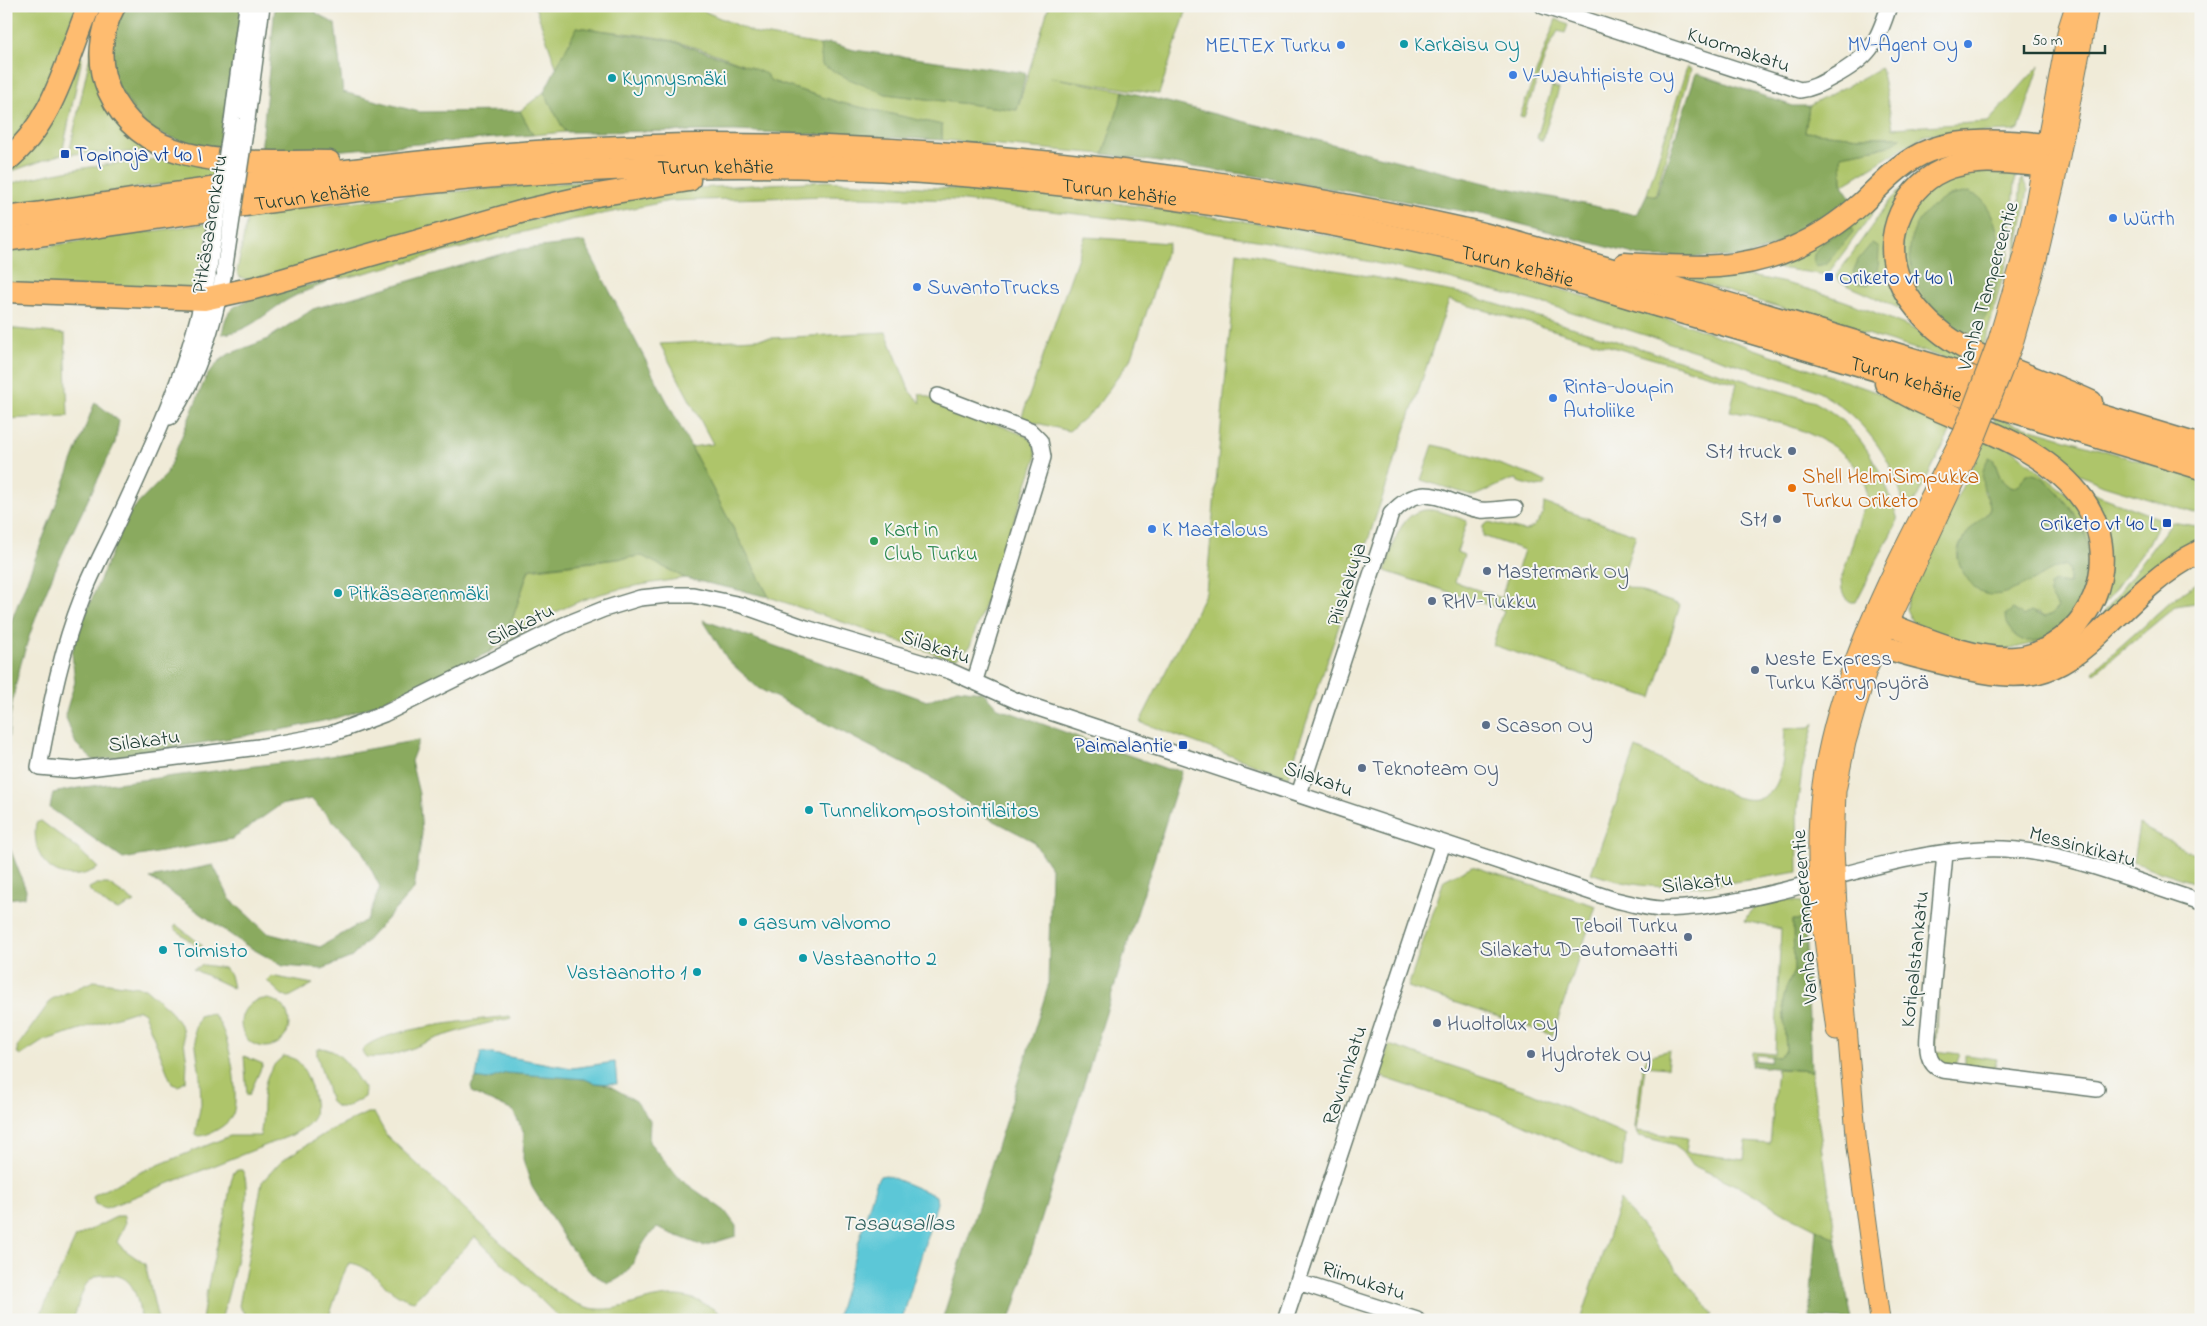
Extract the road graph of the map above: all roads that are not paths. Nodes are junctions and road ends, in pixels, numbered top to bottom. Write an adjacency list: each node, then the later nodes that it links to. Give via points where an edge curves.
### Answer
1 (90, 6): 10 (highway, via 53,101 38,126)
2 (114, 6): 11 (highway, via 106,25 101,52 105,82 120,112 141,133 156,142 186,155 220,160)
3 (247, 6): 17 (street, Pitkäsaarenkatu, bridge, via 208,274)
4 (262, 6): 17 (street, Pitkäsaarenkatu, bridge, via 224,272)
5 (1889, 6): 8 (street, Kuormakatu, via 1872,49 1854,65 1814,87 1794,89)
6 (2075, 6): 9 (main road, Vanha Tampereentie, via 2068,28)
7 (2088, 6): 9 (main road, Vanha Tampereentie)
8 (1551, 8)
9 (2049, 156): 15 (highway, via 2022,142 1964,143 1928,151 1899,168 1833,226 1793,248 1733,266 1691,268); 20 (highway, via 1969,162 1950,167 1918,187 1899,216 1893,242 1900,281 1918,310 1943,334 2017,371 2067,390); 25 (main road, Vanha Tampereentie, bridge, via 2037,260 1970,435)
10 (6, 161)
11 (400, 163): 13 (highway, Turun kehätie); 15 (highway, Turun kehätie, via 576,149 696,145 922,151 1101,167 1276,193 1476,233)
12 (769, 167): 14 (highway, Turun kehätie, via 580,170 462,179); 17 (highway, via 585,196); 18 (highway, Turun kehätie, via 921,172 1098,187 1295,218 1485,256)
13 (6, 218)
14 (6, 240)
15 (1588, 263): 20 (highway, Turun kehätie)
16 (6, 291): 17 (highway)
17 (212, 297): 27 (street, Pitkäsaarenkatu, via 198,325 157,437 82,597 54,686)
18 (1844, 360): 22 (highway, Turun kehätie); 25 (highway, via 1922,402 1996,434 2054,469 2087,506 2102,546 2099,582 2086,612 2067,634 2039,652 2023,657 1999,658)
19 (938, 396): 26 (street, via 1030,431 1040,441 1043,458)
20 (2155, 432): 21 (highway, Turun kehätie)
21 (2201, 446)
22 (2201, 468)
23 (1515, 508): 28 (street, Piiskakuja, via 1480,510 1433,494 1414,496 1391,514)
24 (2201, 551): 25 (highway, via 2150,585 2076,654 2035,673 1996,675 1901,653)
25 (1877, 634): 31 (main road, Vanha Tampereentie, via 1840,769)
26 (975, 680): 27 (street, Silakatu, via 717,599 693,595 653,596 619,604 572,622 384,714 331,734 258,747 73,770); 28 (street, Silakatu, via 1018,701)
27 (39, 767)
28 (1299, 794): 29 (street, Silakatu)
29 (1443, 843): 31 (street, Silakatu, via 1615,900 1662,909 1736,900); 34 (street, Ravurinkatu)
30 (1945, 854): 31 (street, Messinkikatu); 32 (street, Messinkikatu, via 2000,849 2036,852); 33 (street, Kotipalstankatu, via 1927,1048 1935,1066 1942,1070)
31 (1827, 879): 37 (main road, Vanha Tampereentie, via 1826,958 1843,1079 1857,1147)
32 (2201, 902)
33 (2097, 1089)
34 (1298, 1282): 35 (street, Ravurinkatu); 36 (street, Riimukatu)
35 (1286, 1320)
36 (1416, 1320)
37 (1880, 1320)

